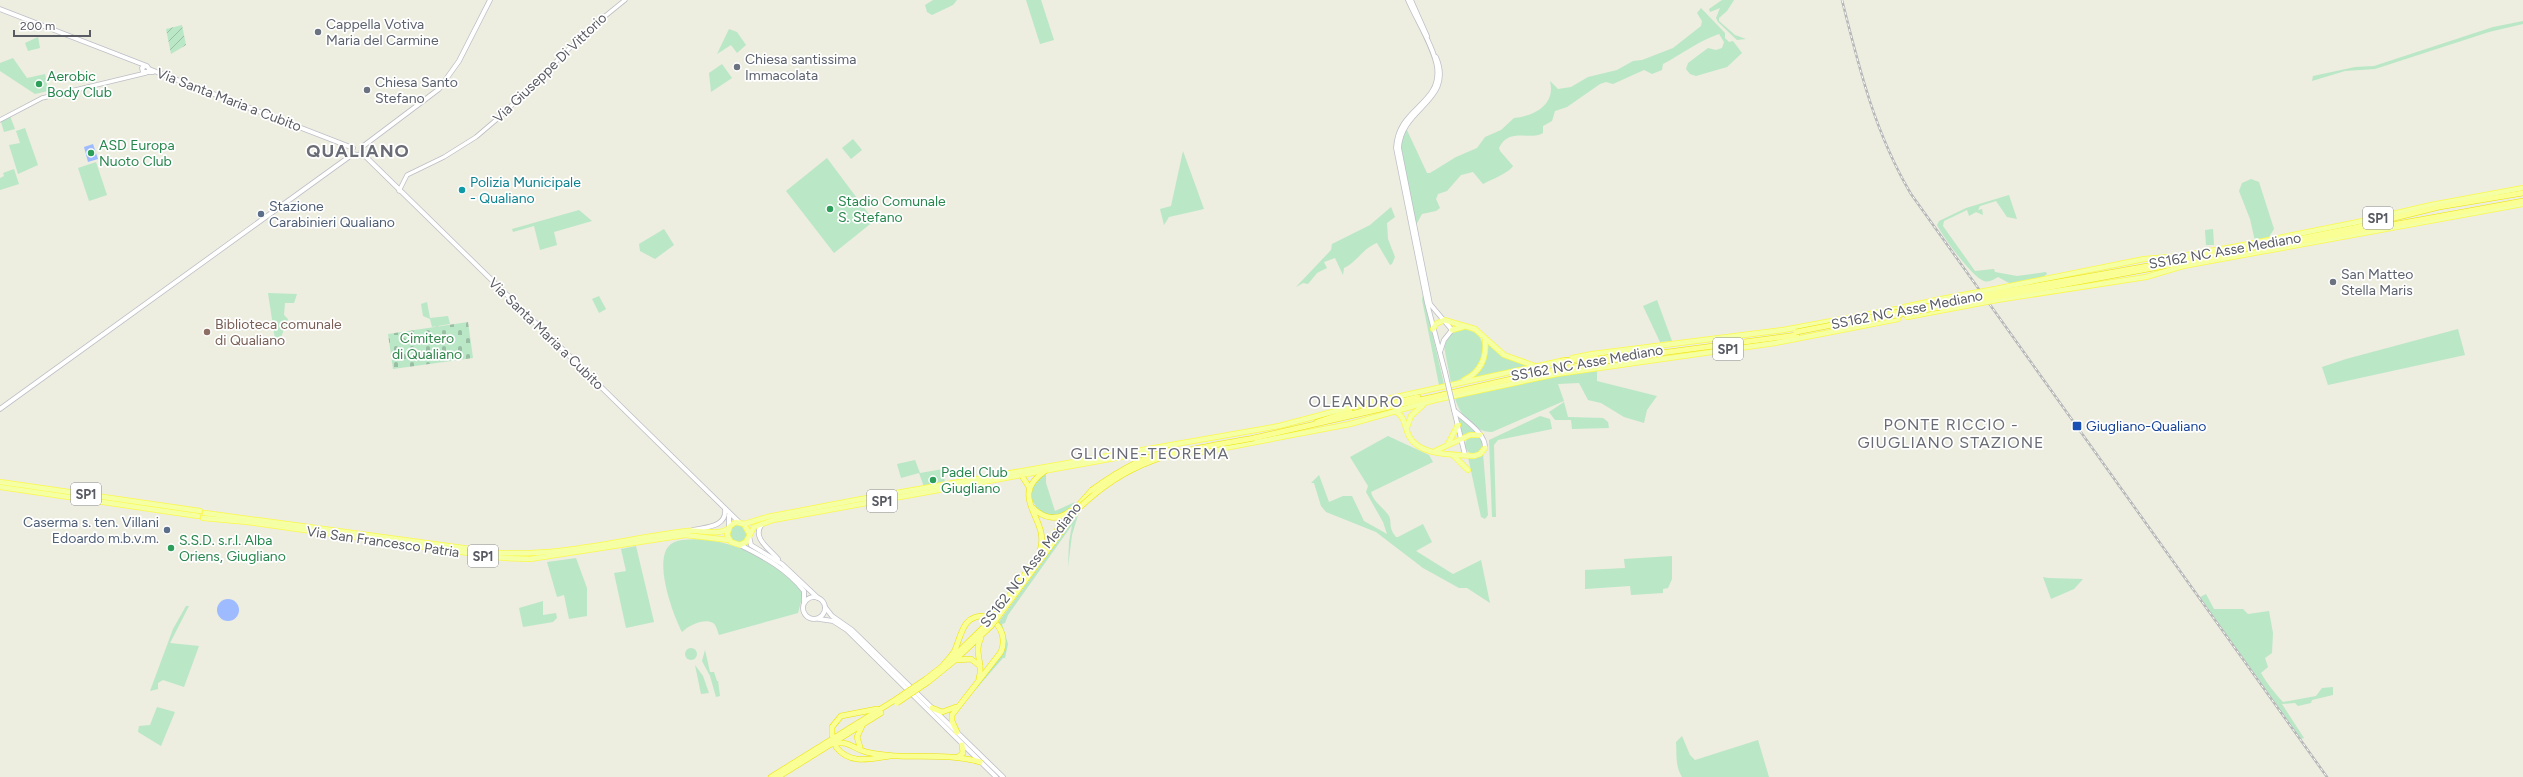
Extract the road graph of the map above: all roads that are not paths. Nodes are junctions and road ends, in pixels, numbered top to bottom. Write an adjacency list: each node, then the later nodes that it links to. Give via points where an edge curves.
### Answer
1 (490, 0): 8 (main road, via 459,61 439,89)
2 (625, 0): 13 (street, Via Giuseppe Di Vittorio, via 583,34 503,114 476,137 444,157 407,175)
3 (1408, 0): 23 (main road, via 1433,57 1437,76 1432,94 1404,121 1396,148)
4 (1411, 0): 21 (main road, via 1439,65 1440,76 1434,96 1406,124 1399,148 1430,304 1434,312)
5 (0, 9): 6 (main road, Via Santa Maria a Cubito, via 138,63)
6 (145, 70): 7 (street, via 130,77 42,98); 9 (main road, Via Santa Maria a Cubito, via 161,72)
7 (0, 120)
8 (362, 147): 9 (main road, via 357,145); 11 (main road)
9 (353, 148): 10 (main road)
10 (354, 154): 11 (main road, via 358,157); 36 (main road)
11 (362, 154): 13 (main road, Via Santa Maria a Cubito)
12 (2523, 188): 16 (main road, SP1)
13 (399, 191): 56 (main road, Via Santa Maria a Cubito)
14 (2523, 193): 18 (highway, SS162 NC Asse Mediano, via 2439,207 2336,231)
15 (2523, 202): 17 (main road, SP1); 19 (highway, SS162 NC Asse Mediano)
16 (2181, 256): 18 (highway); 20 (main road, SP1, via 2144,259)
17 (2183, 266): 19 (highway); 20 (main road, SP1, via 2146,277)
18 (2124, 269): 20 (highway, SS162 NC Asse Mediano)
19 (2130, 273): 20 (highway, SS162 NC Asse Mediano)
20 (1996, 295): 25 (highway, SS162 NC Asse Mediano, bridge); 30 (main road, SP1, bridge, via 1942,299 1896,310 1798,327 1592,354); 32 (main road, SP1, bridge, via 1944,310 1907,316 1903,321 1897,318 1775,343)
21 (1444, 320): 22 (main road); 23 (main road); 24 (main road)
22 (1465, 326): 24 (main road); 26 (main road, via 1475,329)
23 (1433, 329): 27 (main road)
24 (1452, 330): 27 (main road, via 1444,340)
25 (1796, 333): 28 (highway, SS162 NC Asse Mediano); 29 (highway, SS162 NC Asse Mediano)
26 (1485, 339): 31 (main road, via 1504,355); 33 (main road, via 1485,356 1479,369)
27 (1440, 352): 37 (main road, bridge)
28 (1610, 357): 30 (highway); 39 (highway, SS162 NC Asse Mediano, via 1531,371)
29 (1630, 357): 32 (highway); 43 (highway, SS162 NC Asse Mediano, via 1533,374)
30 (1562, 361): 31 (main road, SP1)
31 (1537, 366): 33 (main road, SP1)
32 (1557, 374): 35 (main road, SP1)
33 (1457, 384): 34 (main road, SP1)
34 (1393, 400): 39 (highway); 61 (main road, SP1, via 1355,406 1279,426 856,500)
35 (1428, 402): 38 (main road, SP1); 41 (main road, via 1414,411)
36 (0, 409)
37 (1454, 410): 40 (main road); 42 (main road)
38 (1395, 411): 41 (main road, via 1404,418); 51 (main road, SP1, via 1350,424 1209,451 1179,455 1154,451)
39 (1316, 422): 43 (highway, SS162 NC Asse Mediano)
40 (1458, 425): 44 (main road); 45 (main road, via 1451,441)
41 (1407, 429): 47 (main road, via 1415,445)
42 (1480, 435): 44 (main road, via 1472,435); 46 (main road)
43 (1254, 436): 58 (highway, SS162 NC Asse Mediano, bridge, via 1176,452 1144,463 1112,480); 58 (highway, SS162 NC Asse Mediano, bridge, via 1156,454 1122,469 1092,490)
44 (1461, 440): 45 (main road); 49 (main road)
45 (1445, 447): 47 (main road)
46 (1485, 448): 49 (main road, via 1477,455)
47 (1432, 452): 48 (main road)
48 (1452, 454): 49 (main road); 50 (main road)
49 (1465, 455)
50 (1468, 470)
51 (1045, 471): 52 (main road, SP1); 55 (highway)
52 (1022, 476): 55 (highway); 62 (main road, SP1)
53 (0, 482): 59 (main road, Via San Francesco Patria / SP1)
54 (0, 486): 59 (main road, Via San Francesco Patria / SP1)
55 (1029, 487): 57 (highway)
56 (724, 507): 60 (main road, Via Santa Maria a Cubito); 64 (main road, via 725,517 720,523)
57 (1032, 508): 58 (highway, via 1045,517 1053,518); 68 (highway, via 1042,540)
58 (1077, 508): 68 (highway, SS162 NC Asse Mediano); 73 (highway, SS162 NC Asse Mediano)
59 (201, 513): 64 (main road, Via San Francesco Patria / SP1, via 500,554 530,554); 66 (main road, Via San Francesco Patria / SP1, via 203,518 504,558 530,559 686,535)
60 (729, 515): 61 (main road, Via Santa Maria a Cubito); 63 (main road)
61 (742, 523): 63 (main road); 65 (main road)
62 (764, 523): 65 (main road, SP1); 69 (main road, via 759,530 759,538)
63 (728, 528): 64 (main road, Via San Francesco Patria / SP1, via 718,532); 66 (main road)
64 (690, 530)
65 (749, 534): 67 (main road, via 746,542); 69 (main road, via 755,547)
66 (729, 540): 67 (main road)
67 (740, 545): 71 (main road, via 784,571 804,592)
68 (1034, 562): 73 (highway, SS162 NC Asse Mediano)
69 (782, 564): 70 (main road)
70 (818, 598): 71 (main road, via 810,598); 72 (main road)
71 (804, 602): 74 (main road, via 806,617)
72 (825, 607): 74 (main road, via 824,614); 85 (main road)
73 (996, 616): 75 (highway, SS162 NC Asse Mediano, bridge)
74 (818, 619): 89 (main road, via 827,618 847,630)
75 (989, 624): 76 (highway, SS162 NC Asse Mediano); 79 (highway, SS162 NC Asse Mediano)
76 (984, 633): 77 (highway, SS162 NC Asse Mediano); 78 (highway, via 977,649)
77 (954, 661): 78 (highway, via 966,658); 81 (highway, SS162 NC Asse Mediano)
78 (980, 666): 80 (highway)
79 (942, 667): 80 (highway, via 955,650 967,621 985,616 993,620 1000,629 1004,644 996,661); 81 (highway, SS162 NC Asse Mediano)
80 (979, 679): 84 (highway)
81 (927, 681): 82 (highway, SS162 NC Asse Mediano, bridge)
82 (896, 701): 83 (highway, SS162 NC Asse Mediano); 86 (highway, SS162 NC Asse Mediano)
83 (886, 706): 88 (highway, via 841,716 832,727); 95 (highway, SS162 NC Asse Mediano)
84 (957, 706): 85 (highway, via 947,712); 87 (highway, via 952,720)
85 (932, 708): 87 (main road)
86 (863, 724): 90 (highway, SS162 NC Asse Mediano); 91 (highway, via 857,737)
87 (957, 732): 98 (main road)
88 (832, 735)
89 (962, 744): 93 (highway, via 963,754); 94 (main road)
90 (834, 745): 91 (highway, via 844,742); 92 (highway, via 849,758 856,760); 96 (highway, SS162 NC Asse Mediano)
91 (861, 748): 92 (highway, via 867,752)
92 (899, 755): 93 (highway)
93 (958, 758): 94 (highway)
94 (980, 762): 97 (main road)
95 (771, 777)
96 (778, 777)
97 (996, 777)
98 (1003, 777)

